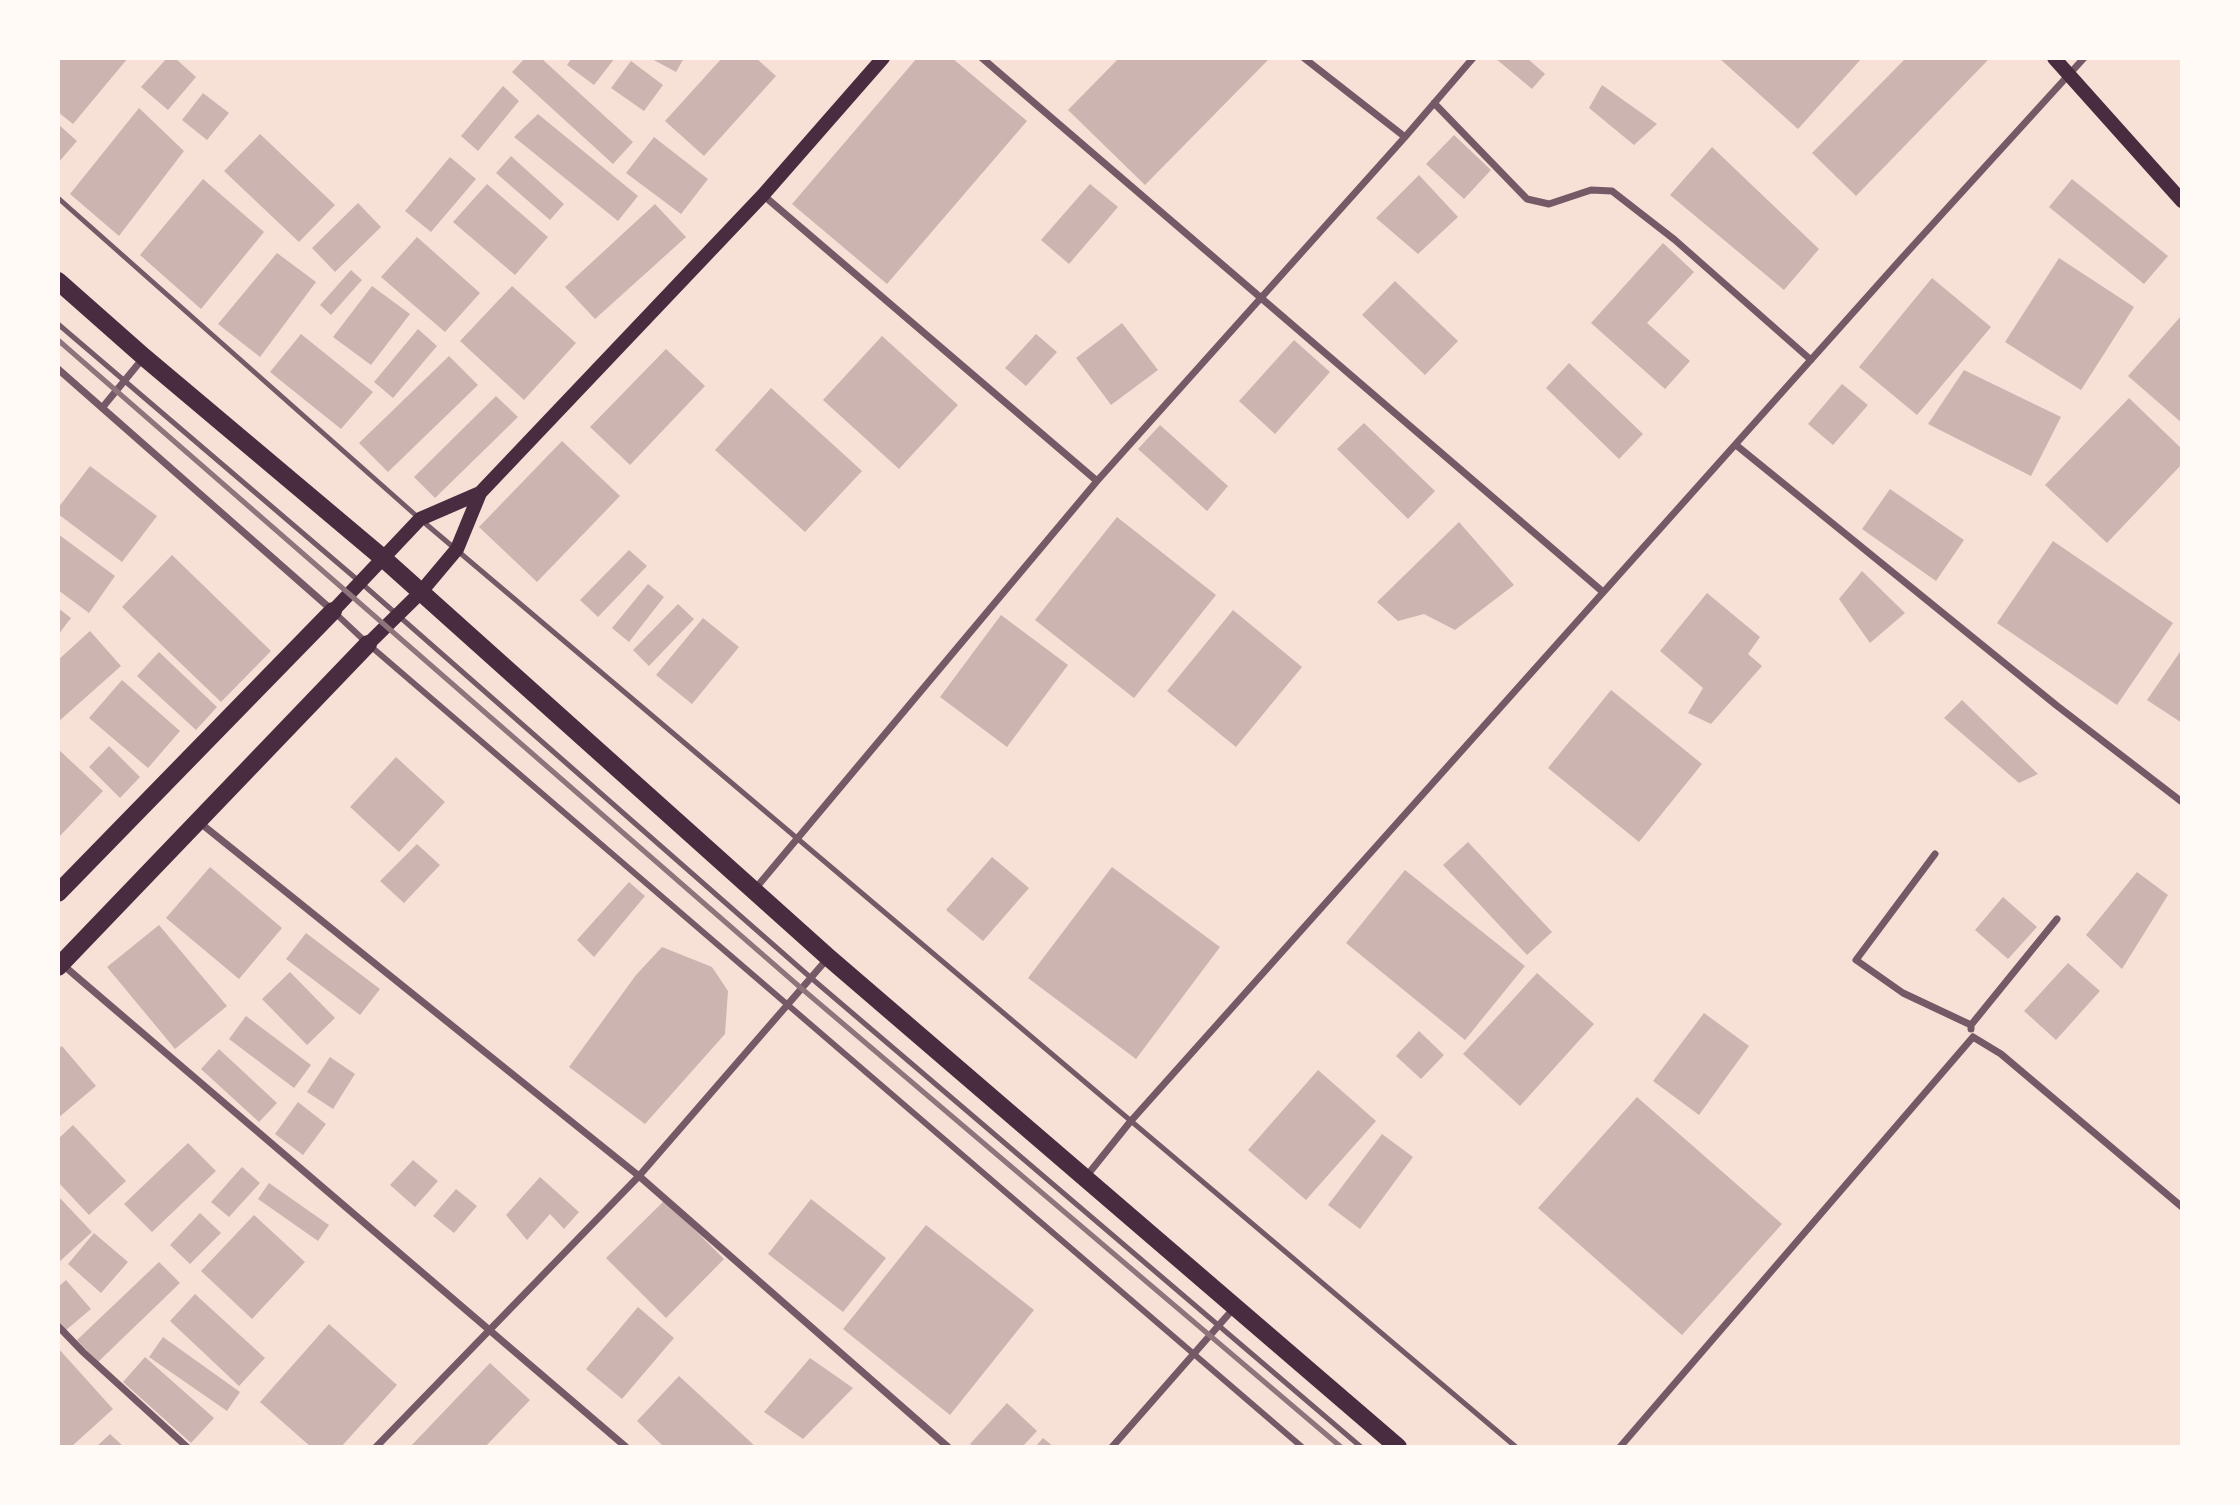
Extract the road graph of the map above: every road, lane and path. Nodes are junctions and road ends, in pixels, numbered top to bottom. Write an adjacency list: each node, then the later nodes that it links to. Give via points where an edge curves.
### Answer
1 (883, 58): 10 (main road)
2 (982, 58): 14 (street)
3 (1304, 58): 9 (street)
4 (1473, 58): 8 (street)
5 (2054, 58): 7 (main road)
6 (2084, 58): 7 (street)
7 (2070, 73): 12 (main road); 17 (street)
8 (1434, 103): 9 (street); 17 (street, via 1527,199 1549,204 1591,190 1612,191)
9 (1405, 137): 14 (street)
10 (763, 195): 22 (street); 23 (main road)
11 (58, 198): 24 (lane)
12 (2182, 201)
13 (58, 281): 16 (main road)
14 (1262, 297): 22 (street); 28 (street)
15 (58, 324): 19 (lane)
16 (144, 357): 19 (street); 26 (main road)
17 (1811, 360): 21 (street)
18 (58, 369): 20 (street)
19 (123, 381): 20 (street); 27 (lane)
20 (102, 408): 30 (street)
21 (1736, 445): 28 (street); 33 (street)
22 (1097, 481): 35 (street)
23 (480, 493): 24 (main road); 25 (main road)
24 (420, 519): 25 (lane); 26 (main road)
25 (457, 549): 29 (main road); 35 (lane)
26 (384, 559): 27 (main road); 29 (main road)
27 (360, 582): 30 (main road); 31 (lane)
28 (1603, 592): 46 (street)
29 (420, 593): 31 (main road); 37 (main road)
30 (333, 611): 32 (street); 38 (main road)
31 (397, 615): 32 (main road); 42 (lane)
32 (368, 644): 34 (main road); 43 (street)
33 (2182, 802)
34 (198, 821): 41 (main road); 47 (street)
35 (797, 839): 37 (street); 46 (lane)
36 (1935, 854): 44 (street, via 1856,960 1903,993)
37 (754, 890): 40 (main road)
38 (58, 893)
39 (2057, 919): 44 (street)
40 (828, 957): 42 (street); 48 (main road)
41 (59, 965): 53 (street)
42 (810, 977): 43 (street); 51 (lane)
43 (787, 1005): 47 (street); 54 (street)
44 (1970, 1025): 45 (street)
45 (1973, 1037): 49 (street, via 2001,1054); 64 (street)
46 (1130, 1122): 48 (street); 63 (lane)
47 (639, 1176): 53 (street); 58 (street)
48 (1085, 1179): 50 (main road)
49 (2182, 1207)
50 (1234, 1308): 51 (street); 62 (main road)
51 (1219, 1325): 54 (street); 61 (lane)
52 (58, 1326): 55 (street)
53 (490, 1331): 56 (street); 57 (street)
54 (1194, 1354): 59 (street); 60 (street)
55 (187, 1447)
56 (376, 1447)
57 (626, 1447)
58 (948, 1447)
59 (1112, 1447)
60 (1302, 1447)
61 (1361, 1447)
62 (1398, 1447)
63 (1516, 1447)
64 (1620, 1447)

